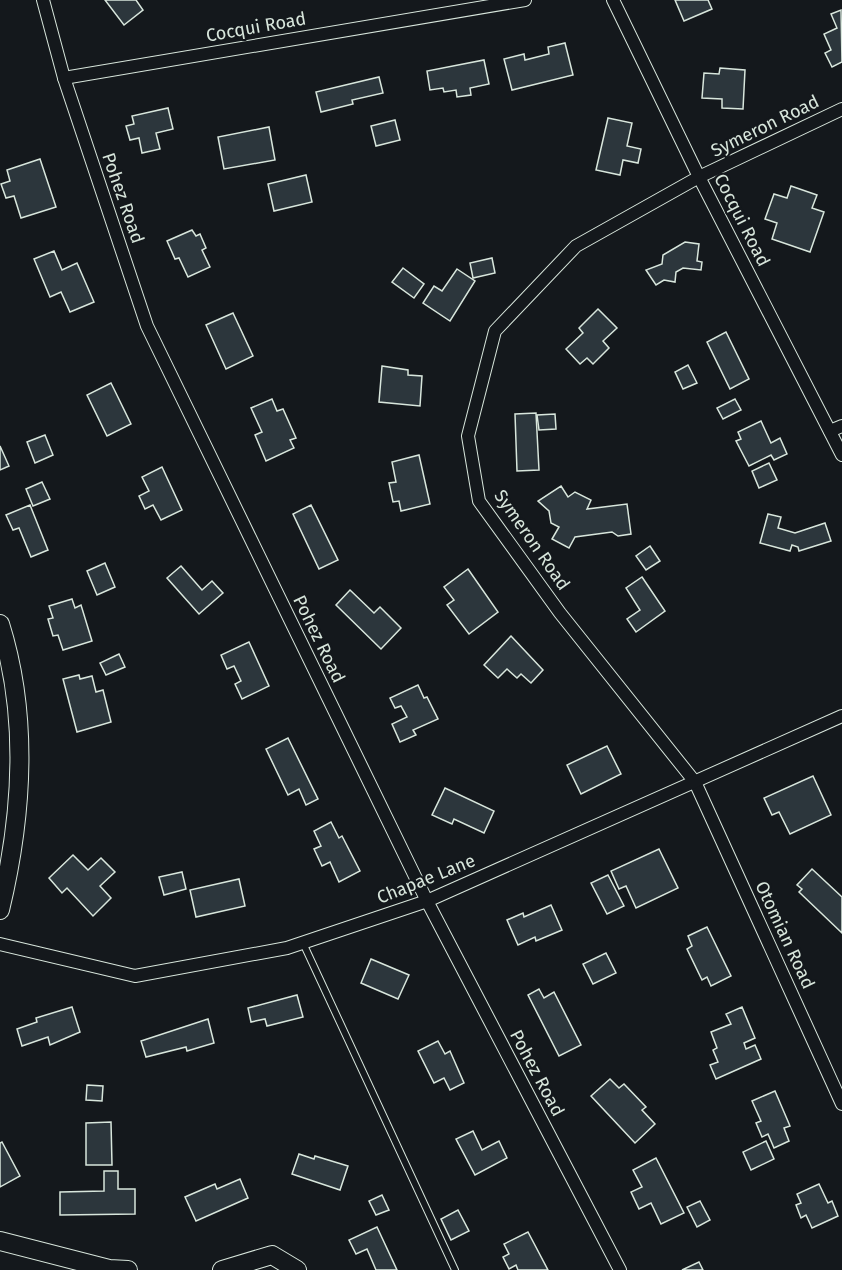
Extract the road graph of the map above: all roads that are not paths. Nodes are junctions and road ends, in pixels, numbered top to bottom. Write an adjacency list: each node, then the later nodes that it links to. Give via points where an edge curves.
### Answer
1 (44, 0): 4 (street, Pohez Road)
2 (525, 0): 4 (street, Cocqui Road)
3 (613, 0): 6 (street, Cocqui Road)
4 (64, 78): 13 (street, Pohez Road, via 147,326)
5 (842, 109): 6 (street, Symeron Road)
6 (699, 177): 8 (street, Cocqui Road); 12 (street, Symeron Road, via 576,246 495,331 468,436 480,501 560,613)
7 (842, 426): 8 (street)
8 (830, 431): 9 (street, Cocqui Road)
9 (842, 455)
10 (0, 624): 14 (street, via 15,698 19,763 12,862)
11 (842, 716): 12 (street, Chapae Lane)
12 (695, 782): 13 (street, Chapae Lane); 17 (street, Otomian Road)
13 (427, 901): 15 (street, Chapae Lane); 23 (street, Pohez Road)
14 (0, 910)
15 (303, 943): 16 (street, Chapae Lane, via 135,976); 22 (lane)
16 (0, 944)
17 (842, 1104)
18 (0, 1241): 19 (street, via 109,1269)
19 (128, 1270)
20 (222, 1270): 21 (street, via 272,1255)
21 (297, 1270)
22 (455, 1270)
23 (620, 1270)

